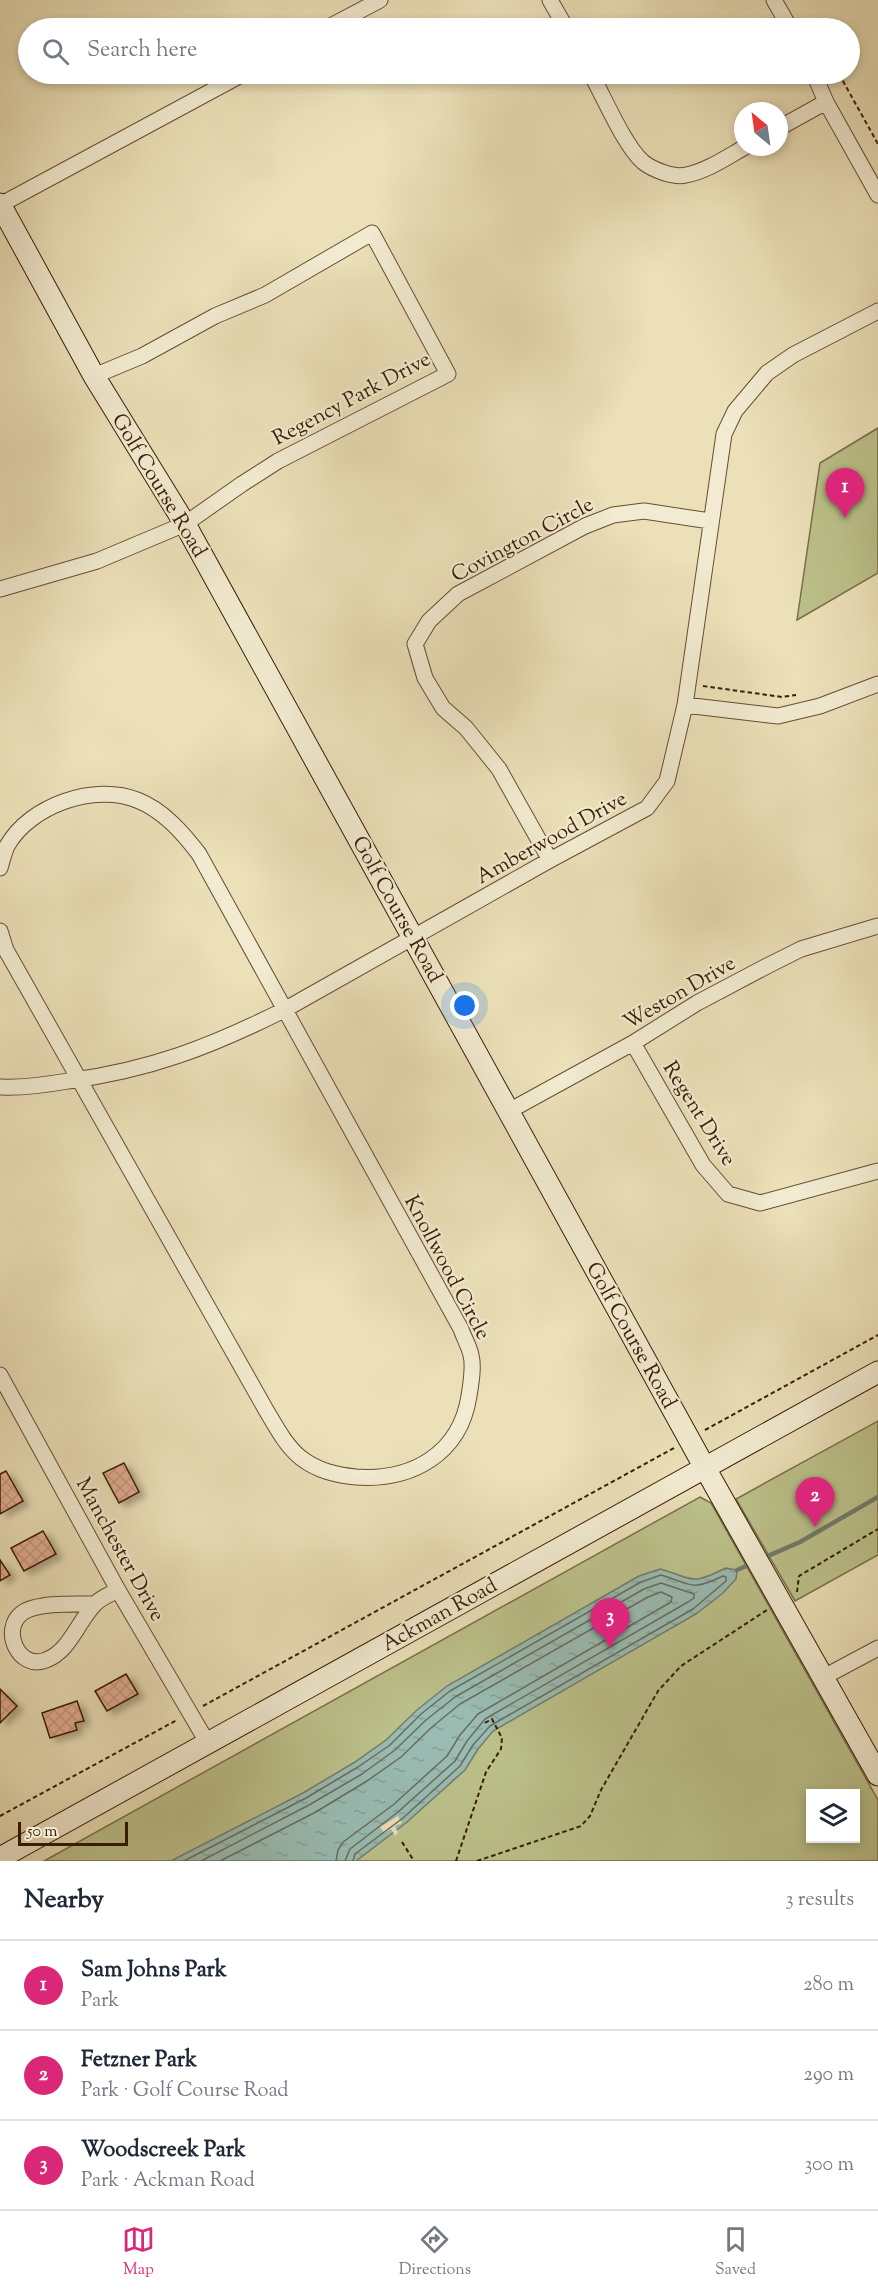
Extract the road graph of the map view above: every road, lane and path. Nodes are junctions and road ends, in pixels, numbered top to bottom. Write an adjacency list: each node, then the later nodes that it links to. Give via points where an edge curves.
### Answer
1 (380, 0): 4 (street)
2 (550, 0): 5 (street)
3 (774, 0): 6 (street)
4 (346, 18)
5 (560, 18)
6 (784, 18)
7 (224, 84): 16 (street)
8 (596, 84): 14 (street, via 627,141 643,162 660,172 684,176)
9 (819, 84): 11 (street)
10 (845, 84): 13 (path)
11 (826, 102): 12 (street); 15 (street)
12 (788, 123)
13 (878, 144)
14 (734, 153)
15 (878, 195)
16 (0, 204): 18 (street, Golf Course Road)
17 (878, 311): 19 (street, Amberwood Drive, via 793,354 767,374 735,411 724,434)
18 (94, 376): 20 (street, Golf Course Road); 20 (street, Regency Park Drive, via 265,295 372,233 448,374 278,461)
19 (710, 521): 22 (street, Amberwood Drive); 26 (street, Covington Circle, via 644,511 613,514 458,594 429,621 415,644 425,678 443,708 466,728 499,769)
20 (185, 524): 21 (street, via 97,561); 30 (street, Golf Course Road)
21 (0, 589)
22 (688, 684): 24 (path, via 782,697); 25 (street, Amberwood Drive)
23 (878, 684): 25 (street, via 820,706 778,716)
24 (805, 694)
25 (685, 705): 26 (street, Amberwood Drive, via 667,781 647,808)
26 (550, 860): 30 (street, Amberwood Drive)
27 (0, 868): 31 (street, Knollwood Circle, via 7,846 43,811 92,794 115,793 138,800 175,826 199,854)
28 (878, 926): 32 (street, Weston Drive, via 792,953 697,1003)
29 (0, 930): 33 (street, Knollwood Circle, via 6,951)
30 (413, 938): 31 (street, Amberwood Drive); 35 (street, Golf Course Road)
31 (284, 1010): 33 (street, Amberwood Drive, via 177,1058); 33 (street, Knollwood Circle, via 461,1329 471,1356 468,1405 460,1427 435,1458 412,1470 374,1478 335,1475 301,1458 289,1446)
32 (633, 1043): 35 (street, Weston Drive); 36 (street, Regent Drive, via 703,1165 728,1194 759,1203)
33 (80, 1080): 34 (street, Amberwood Drive)
34 (0, 1087)
35 (509, 1112): 40 (street, Golf Course Road)
36 (878, 1172)
37 (878, 1335): 40 (path)
38 (878, 1372): 41 (street, Ackman Road)
39 (0, 1375): 43 (street, Manchester Drive)
40 (689, 1439): 41 (street, Golf Course Road); 48 (path)
41 (705, 1468): 44 (street, Golf Course Road); 50 (street, Ackman Road)
42 (878, 1529): 44 (path, via 799,1576 795,1601)
43 (118, 1590): 45 (street); 48 (street, Manchester Drive)
44 (779, 1600): 47 (street, Golf Course Road); 57 (path, via 681,1666 658,1691 581,1826)
45 (95, 1604): 45 (street, via 73,1635 45,1661 36,1662 16,1649 13,1627 22,1613 48,1606)
46 (878, 1648): 47 (street)
47 (822, 1678): 51 (street, Golf Course Road)
48 (191, 1712): 50 (street, Manchester Drive); 52 (path)
49 (483, 1724): 56 (path, via 492,1719 502,1738 501,1749 486,1772)
50 (207, 1742): 54 (street, Ackman Road)
51 (878, 1775)
52 (0, 1816)
53 (402, 1842): 55 (path)
54 (0, 1858)
55 (414, 1861)
56 (456, 1861)
57 (477, 1861)

